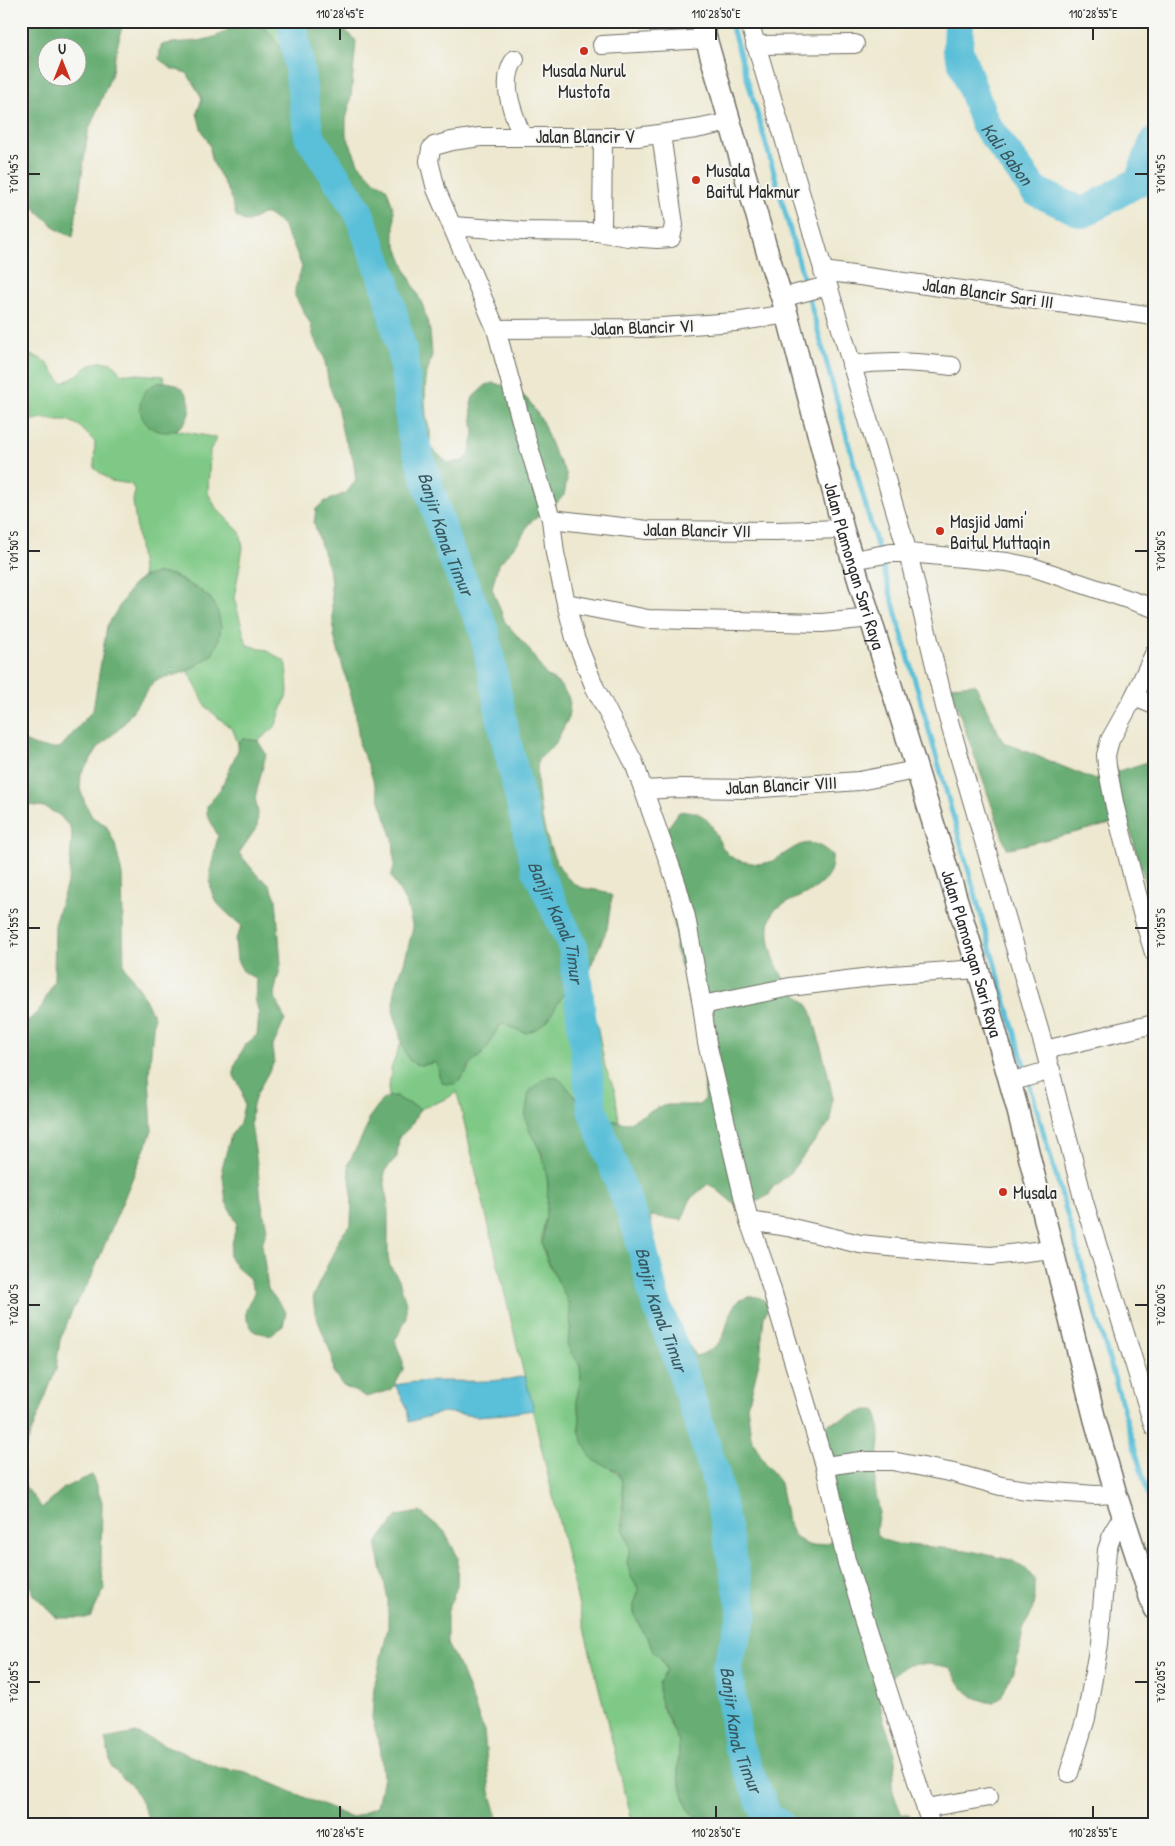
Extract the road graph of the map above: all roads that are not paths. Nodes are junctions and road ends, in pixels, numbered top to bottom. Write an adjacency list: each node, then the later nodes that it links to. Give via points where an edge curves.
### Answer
1 (749, 21): 5 (street)
2 (704, 30): 4 (street); 7 (street, Jalan Plamongan Sari Raya)
3 (855, 44): 5 (street)
4 (602, 45)
5 (755, 45): 13 (street)
6 (515, 60): 9 (street, via 509,72 508,88 511,108)
7 (730, 122): 8 (street, Jalan Blancir V); 14 (street, Jalan Plamongan Sari Raya)
8 (661, 134): 10 (street, Jalan Blancir V); 12 (street, via 674,225 671,238 628,237)
9 (522, 136): 10 (street, Jalan Blancir V); 11 (street, Jalan Blancir V, via 480,137 439,144 431,149 430,170)
10 (603, 138): 12 (street, via 602,228)
11 (453, 226): 12 (street); 16 (street)
12 (598, 232)
13 (821, 282): 14 (street, Jalan Blancir VI); 15 (street, Jalan Blancir Sari III); 17 (street)
14 (786, 302): 16 (street, Jalan Blancir VI, via 735,322 648,328); 20 (street, Jalan Plamongan Sari Raya)
15 (1154, 316)
16 (496, 329): 19 (street)
17 (851, 365): 18 (street, via 901,361); 21 (street)
18 (952, 366)
19 (551, 520): 20 (street, Jalan Blancir VII, via 648,530); 23 (street)
20 (843, 529): 22 (street, Jalan Plamongan Sari Raya)
21 (900, 553): 22 (street); 24 (street, via 1032,567); 35 (street)
22 (859, 559): 25 (street, Jalan Plamongan Sari Raya)
23 (566, 603): 25 (street, via 648,619 822,623); 30 (street, via 575,638 595,688 629,752)
24 (1154, 608)
25 (871, 618): 29 (street, Jalan Plamongan Sari Raya)
26 (1154, 654): 27 (street)
27 (1134, 697): 28 (street); 31 (street, via 1110,740 1106,755 1115,807)
28 (1154, 704)
29 (916, 770): 30 (street, Jalan Blancir VIII, via 859,781 749,789); 32 (street, Jalan Plamongan Sari Raya)
30 (644, 790): 33 (street, via 686,917)
31 (1154, 953)
32 (978, 969): 33 (street, via 790,987); 36 (street, Jalan Plamongan Sari Raya)
33 (702, 1005): 37 (street, via 707,1043)
34 (1154, 1024): 35 (street)
35 (1045, 1050): 36 (street)
36 (1028, 1077): 38 (street, Jalan Plamongan Sari Raya, via 1017,1107); 39 (street, via 1084,1202)
37 (749, 1222): 38 (street, via 860,1244 938,1252 991,1256); 40 (street)
38 (1052, 1249): 41 (street, Jalan Plamongan Sari Raya)
39 (1154, 1427)
40 (825, 1466): 41 (street, via 892,1461 1027,1490); 46 (street, via 846,1560)
41 (1116, 1494): 42 (street, Jalan Plamongan Sari Raya)
42 (1123, 1516): 43 (street, Jalan Plamongan Sari Raya); 44 (street, via 1107,1550 1099,1644 1086,1718)
43 (1154, 1608)
44 (1069, 1773)
45 (989, 1797): 46 (street)
46 (926, 1808): 47 (street)
47 (931, 1825)

